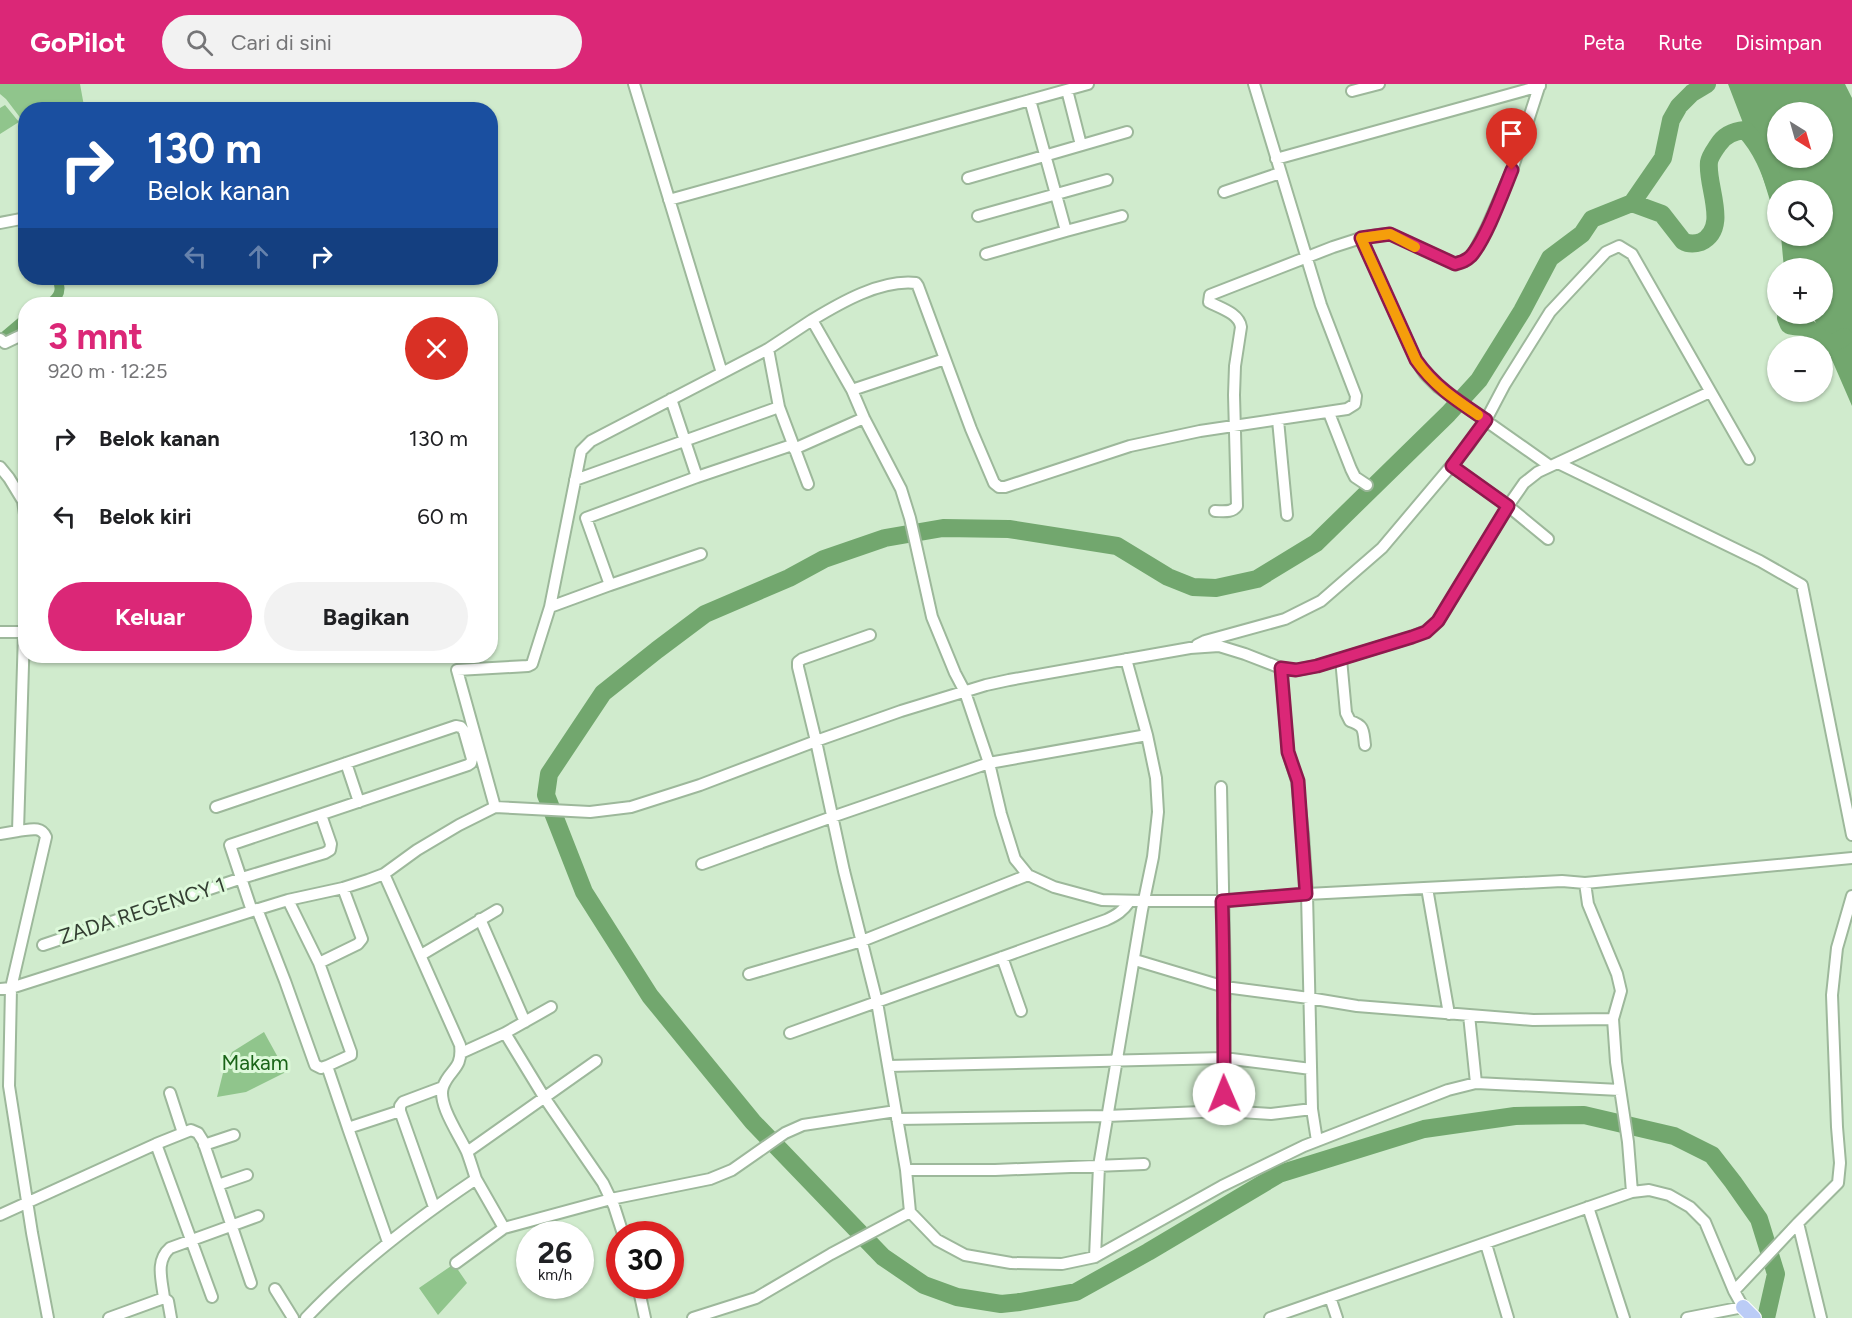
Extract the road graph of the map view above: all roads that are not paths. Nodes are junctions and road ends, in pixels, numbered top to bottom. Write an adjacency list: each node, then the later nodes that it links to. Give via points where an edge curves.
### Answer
1 (634, 84): 18 (street)
2 (1088, 84): 6 (street)
3 (1254, 84): 12 (street)
4 (1379, 84): 7 (street)
5 (1540, 85): 12 (street); 24 (street, via 1512,170 1486,229 1465,261 1455,264 1390,234)
6 (1067, 90): 8 (street); 10 (street)
7 (1352, 91)
8 (1030, 100): 11 (street); 18 (street)
9 (1127, 132): 10 (street)
10 (1082, 146): 11 (street)
11 (1045, 156): 14 (street); 17 (street)
12 (1276, 159): 13 (street)
13 (1280, 173): 16 (street); 26 (street)
14 (968, 178)
15 (1107, 180): 17 (street)
16 (1224, 192)
17 (1056, 194): 19 (street); 23 (street)
18 (669, 200): 32 (street)
19 (978, 216)
20 (1122, 216): 23 (street)
21 (18, 220): 22 (street)
22 (0, 223)
23 (1066, 231): 25 (street)
24 (1361, 238): 26 (street); 40 (street, via 1425,374)
25 (986, 254)
26 (1306, 258): 37 (street, via 1356,396 1351,408); 41 (street, via 1209,295 1209,302 1240,322 1235,366)
27 (812, 320): 30 (street); 31 (street, via 849,298 891,284 915,283); 33 (street)
28 (18, 337): 29 (street)
29 (1, 341)
30 (768, 349): 32 (street); 36 (street)
31 (945, 359): 33 (street); 41 (street, via 994,483 999,487 1130,446)
32 (722, 373): 35 (street)
33 (852, 390): 38 (street)
34 (1710, 392): 40 (street, via 1632,254 1619,246 1606,252 1550,312); 44 (street); 45 (street)
35 (671, 399): 42 (street); 49 (street, via 591,441 581,451)
36 (779, 407): 42 (street); 43 (street)
37 (1329, 413): 39 (street); 51 (street, via 1355,477)
38 (864, 418): 43 (street); 70 (street, via 901,489 932,617)
39 (1278, 420): 41 (street); 55 (street)
40 (1486, 420): 45 (street); 46 (street)
41 (1236, 426): 54 (street, via 1237,506 1228,512)
42 (685, 441): 48 (street); 49 (street)
43 (793, 447): 48 (street); 50 (street)
44 (1749, 459)
45 (1554, 465): 53 (street, via 1524,483); 84 (street, via 1750,556 1802,585)
46 (1452, 466): 53 (street); 65 (street, via 1382,548 1321,601 1286,619)
47 (0, 467): 52 (street)
48 (697, 477): 56 (street)
49 (575, 480): 57 (street)
50 (808, 484)
51 (1367, 485)
52 (18, 491)
53 (1508, 506): 58 (street); 67 (street, via 1438,621 1426,632)
54 (1215, 511)
55 (1287, 515)
56 (586, 518): 57 (street); 60 (street)
57 (566, 522): 61 (street)
58 (1548, 539)
59 (701, 554): 60 (street)
60 (610, 585): 61 (street)
61 (550, 607): 79 (street, via 532,664 457,670)
62 (0, 632): 63 (street)
63 (18, 632)
64 (870, 635): 72 (street, via 798,662)
65 (1190, 648): 66 (street); 69 (street, via 1219,646)
66 (1126, 659): 70 (street); 71 (street)
67 (1341, 659): 69 (street, via 1296,670); 73 (street, via 1346,713 1350,721 1363,728)
68 (24, 663): 82 (street)
69 (1281, 668): 93 (street, via 1288,752 1298,781)
70 (965, 692): 72 (street); 75 (street)
71 (1147, 735): 75 (street); 97 (street, via 1158,812)
72 (816, 741): 79 (street, via 631,807 558,812); 81 (street)
73 (1365, 745)
74 (346, 763): 77 (street); 77 (street, ZADA REGENCY 1, via 456,726 464,731 472,759 468,765); 78 (street, ZADA REGENCY 1)
75 (989, 763): 81 (street); 88 (street, via 1015,860)
76 (1221, 787): 98 (street)
77 (359, 802): 80 (street, ZADA REGENCY 1)
78 (216, 807)
79 (495, 807): 87 (street, via 417,850)
80 (321, 815): 89 (street, ZADA REGENCY 1, via 331,844 326,854); 89 (street, ZADA REGENCY 1, via 230,845)
81 (832, 817): 86 (street); 102 (street)
82 (18, 831): 83 (street); 110 (street, via 38,829 46,837)
83 (0, 834)
84 (1852, 835)
85 (1852, 858): 90 (street)
86 (702, 864)
87 (384, 874): 91 (street); 104 (street)
88 (1028, 876): 96 (street, via 1102,900); 102 (street)
89 (242, 878): 99 (street, ZADA REGENCY 1); 103 (street, ZADA REGENCY 1)
90 (1585, 883): 92 (street); 117 (street, via 1588,904 1621,991)
91 (343, 888): 95 (street); 107 (street, via 362,939)
92 (1427, 888): 93 (street); 115 (street)
93 (1306, 894): 98 (street); 111 (street)
94 (1852, 896): 161 (street, via 1837,948 1832,995 1840,1176 1838,1184)
95 (288, 900): 99 (street); 107 (street)
96 (1130, 901): 97 (street); 105 (street, via 1116,916)
97 (1144, 901): 98 (street); 106 (street)
98 (1222, 901): 109 (street)
99 (255, 910): 110 (street); 125 (street, ZADA REGENCY 1, via 315,1065)
100 (497, 910): 101 (street)
101 (480, 919): 104 (street); 118 (street)
102 (862, 941): 108 (street); 112 (street)
103 (43, 945)
104 (421, 955): 121 (street)
105 (1002, 957): 112 (street); 114 (street)
106 (1134, 960): 109 (street); 124 (street)
107 (319, 963): 125 (street, via 351,1052)
108 (749, 974)
109 (1225, 987): 111 (street); 122 (street)
110 (6, 989): 130 (street)
111 (1309, 998): 115 (street); 127 (street)
112 (877, 1002): 120 (street); 126 (street)
113 (551, 1007): 118 (street)
114 (1021, 1011)
115 (1449, 1014): 116 (street)
116 (1469, 1015): 117 (street, via 1533,1020); 128 (street)
117 (1613, 1019): 131 (street)
118 (525, 1022): 119 (street)
119 (506, 1033): 121 (street); 133 (street)
120 (790, 1033)
121 (461, 1053): 129 (street)
122 (1224, 1059): 124 (street); 127 (street); 136 (street)
123 (596, 1061): 133 (street)
124 (1117, 1061): 126 (street); 138 (street)
125 (327, 1066): 139 (street)
126 (888, 1066): 137 (street)
127 (1311, 1069): 134 (street)
128 (1476, 1083): 131 (street); 142 (street)
129 (443, 1087): 135 (street, via 403,1102); 145 (street, via 446,1110)
130 (5, 1088): 154 (street)
131 (1620, 1090): 152 (street)
132 (170, 1092): 140 (street)
133 (544, 1097): 145 (street); 153 (street)
134 (1312, 1109): 136 (street, via 1271,1114); 142 (street)
135 (400, 1111): 139 (street); 155 (street)
136 (1224, 1111): 138 (street)
137 (896, 1115): 138 (street); 148 (street); 153 (street, via 803,1125 784,1133 732,1170 710,1179)
138 (1107, 1116): 147 (street)
139 (348, 1128): 165 (street)
140 (183, 1133): 143 (street); 144 (street, via 198,1133)
141 (234, 1135): 144 (street)
142 (1317, 1141): 167 (street, via 1222,1186)
143 (156, 1144): 154 (street); 164 (street)
144 (204, 1145): 151 (street)
145 (467, 1152): 150 (street)
146 (1144, 1164): 147 (street)
147 (1099, 1166): 148 (street); 167 (street)
148 (906, 1170): 157 (street)
149 (247, 1175): 151 (street)
150 (476, 1179): 155 (street); 163 (street)
151 (218, 1185): 162 (street)
152 (1632, 1192): 156 (street); 171 (street, via 1649,1190 1690,1206 1705,1222)
153 (611, 1199): 160 (street); 163 (street)
154 (27, 1203): 158 (street); 178 (street)
155 (434, 1207): 165 (street)
156 (1588, 1207): 166 (street); 187 (street)
157 (910, 1212): 167 (street, via 937,1240 965,1255 1011,1263 1062,1264); 183 (street, via 756,1298)
158 (0, 1215)
159 (258, 1216): 162 (street)
160 (619, 1221)
161 (1798, 1223): 171 (street); 189 (street)
162 (232, 1225): 164 (street); 169 (street)
163 (504, 1228): 168 (street)
164 (191, 1240): 172 (street); 174 (street, via 164,1254 160,1263)
165 (388, 1242): 177 (street)
166 (1486, 1244): 173 (street); 186 (street)
167 (1095, 1257)
168 (456, 1263)
169 (252, 1283)
170 (275, 1289): 181 (street)
171 (1734, 1291): 176 (street)
172 (212, 1297)
173 (1330, 1297): 184 (street); 185 (street)
174 (164, 1298): 179 (street); 180 (street)
175 (641, 1299): 182 (street)
176 (1750, 1315): 188 (street)
177 (309, 1317)
178 (48, 1318)
179 (109, 1318)
180 (171, 1318)
181 (293, 1318)
182 (645, 1318)
183 (693, 1318)
184 (1270, 1318)
185 (1337, 1318)
186 (1508, 1318)
187 (1624, 1318)
188 (1687, 1318)
189 (1821, 1318)

